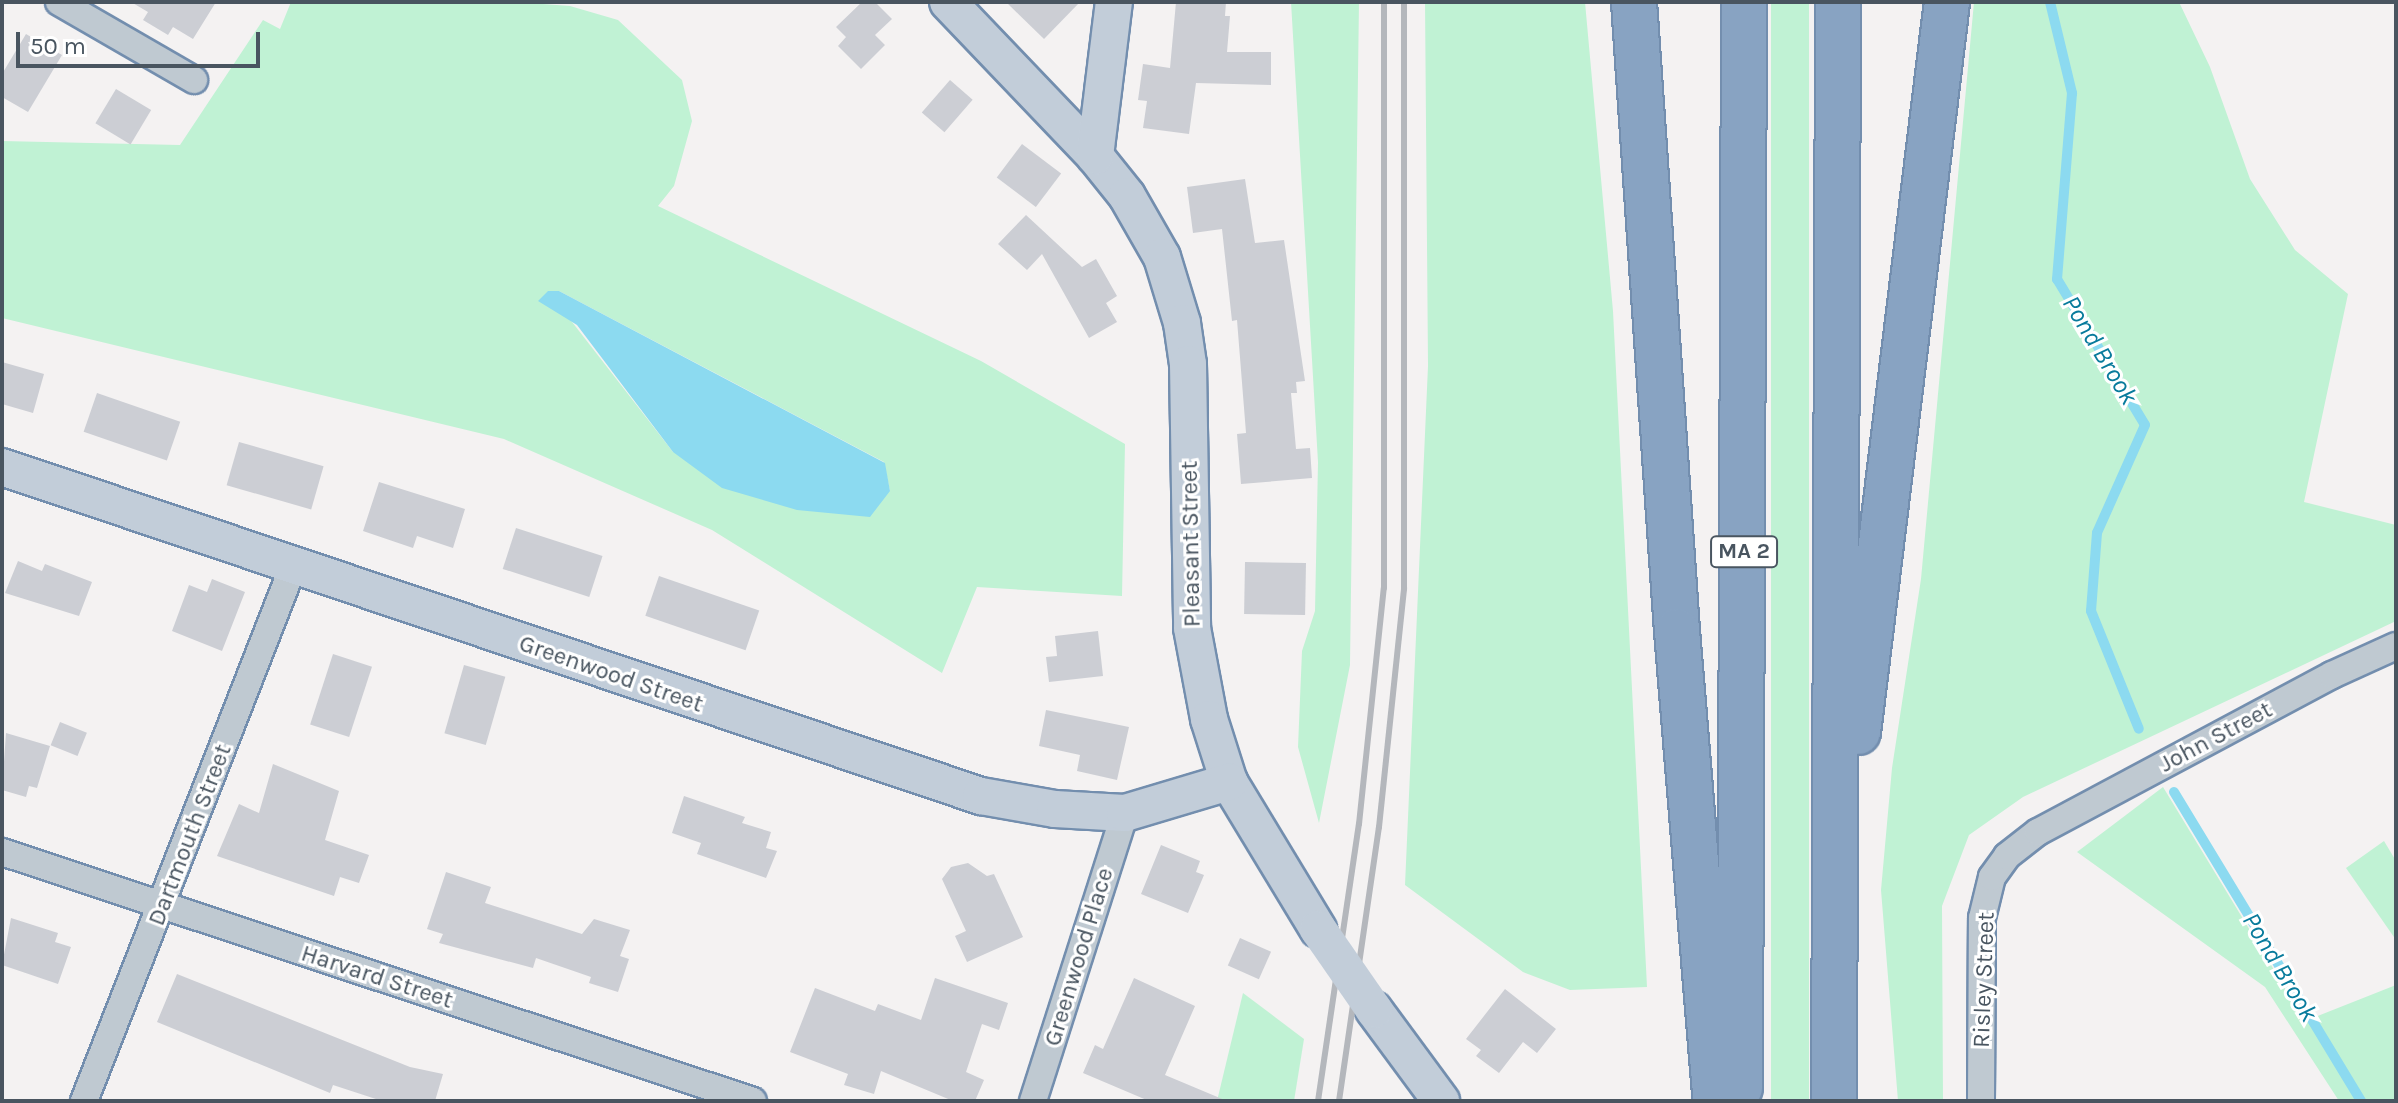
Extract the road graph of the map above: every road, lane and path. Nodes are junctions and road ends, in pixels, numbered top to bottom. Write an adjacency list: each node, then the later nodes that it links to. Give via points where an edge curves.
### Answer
1 (59, 2): 8 (street)
2 (948, 2): 9 (street, Pleasant Street)
3 (1114, 2): 9 (street)
4 (1634, 2): 23 (highway)
5 (1744, 2): 24 (highway, MA 2)
6 (1838, 2): 18 (highway)
7 (1947, 2): 18 (highway)
8 (194, 80)
9 (1095, 156): 13 (street, Pleasant Street, via 1155,242 1182,323 1188,364 1192,628 1209,719)
10 (2, 467): 11 (street, Greenwood Street)
11 (293, 567): 14 (street, Greenwood Street, via 940,785 1055,809); 17 (street, Dartmouth Street)
12 (2396, 646): 15 (street, John Street)
13 (1229, 782): 14 (street, Greenwood Street); 22 (street, Pleasant Street, bridge, via 1318,929)
14 (1125, 813): 21 (street, Greenwood Place)
15 (2038, 832): 26 (street, Risley Street, via 2007,856 1988,890 1982,918)
16 (2, 852): 17 (street, Harvard Street)
17 (163, 906): 19 (street, Dartmouth Street); 20 (street, Harvard Street)
18 (1835, 909): 25 (highway)
19 (84, 1101)
20 (753, 1101)
21 (1033, 1101)
22 (1441, 1101)
23 (1716, 1101)
24 (1740, 1101)
25 (1834, 1101)
26 (1981, 1101)

